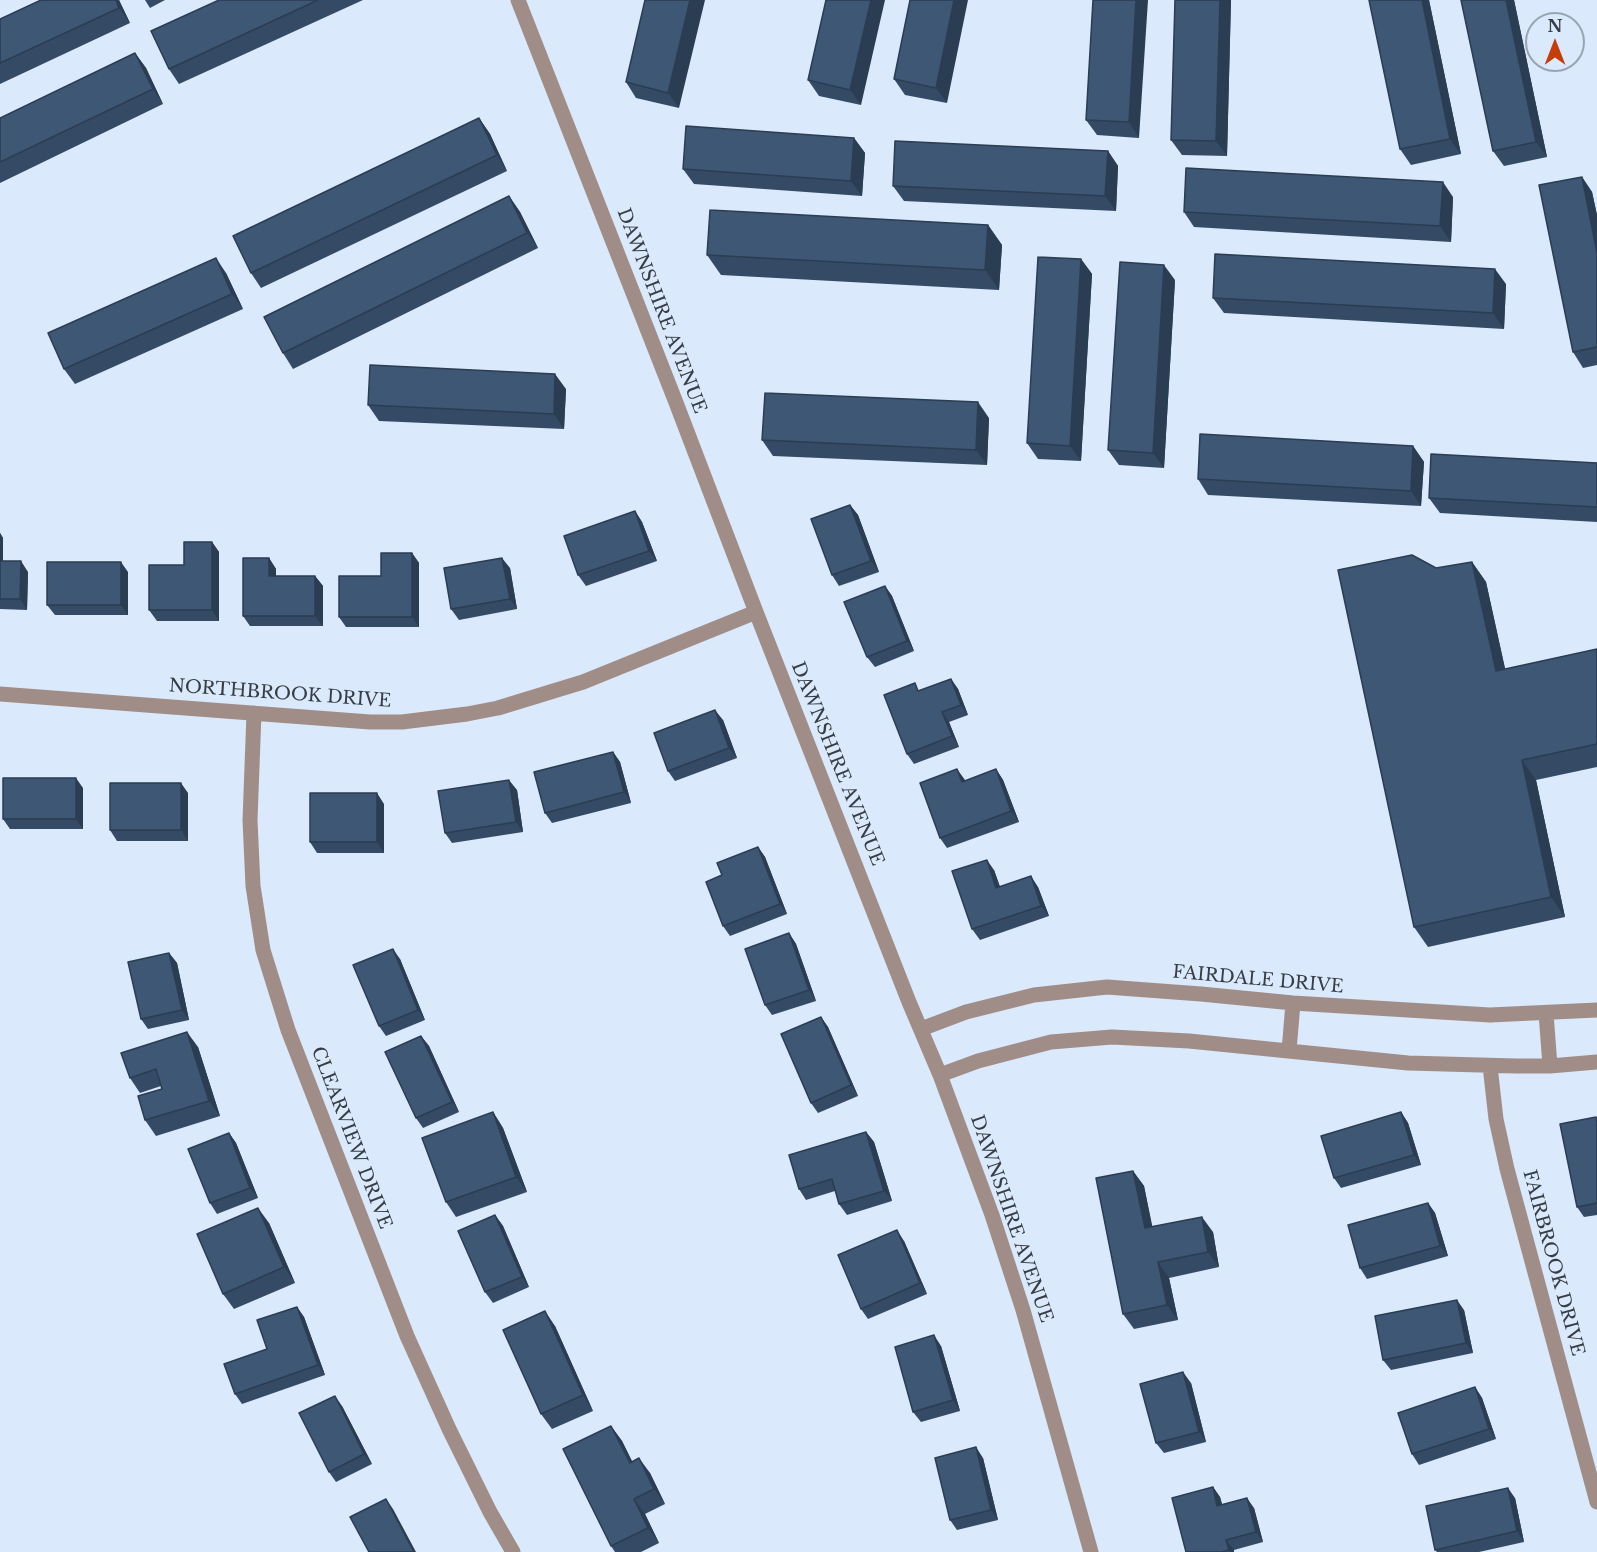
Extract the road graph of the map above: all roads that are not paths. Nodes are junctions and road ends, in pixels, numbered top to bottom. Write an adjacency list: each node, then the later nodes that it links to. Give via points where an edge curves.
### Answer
1 (518, 0): 2 (street, DAWNSHIRE AVENUE)
2 (756, 612): 4 (street, NORTHBROOK DRIVE, via 583,682 498,708 402,722); 8 (street, DAWNSHIRE AVENUE)
3 (0, 694): 4 (street, NORTHBROOK DRIVE)
4 (254, 713): 15 (street, CLEARVIEW DRIVE, via 250,820 253,886 270,973 288,1030 407,1336 448,1429)
5 (1293, 1003): 7 (street, FAIRDALE DRIVE, via 1490,1015); 8 (street, FAIRDALE DRIVE, via 1107,987 1034,995 966,1012); 9 (street)
6 (1597, 1010): 7 (street, FAIRDALE DRIVE)
7 (1546, 1013): 12 (street)
8 (921, 1029): 13 (street, DAWNSHIRE AVENUE)
9 (1289, 1051): 11 (street, via 1408,1063); 13 (street, via 1112,1037 1051,1042)
10 (1597, 1062): 12 (street)
11 (1490, 1066): 12 (street); 14 (street, FAIRBROOK DRIVE, via 1507,1169)
12 (1550, 1066)
13 (940, 1075): 16 (street, DAWNSHIRE AVENUE, via 1023,1310)
14 (1597, 1502)
15 (513, 1552)
16 (1091, 1552)

